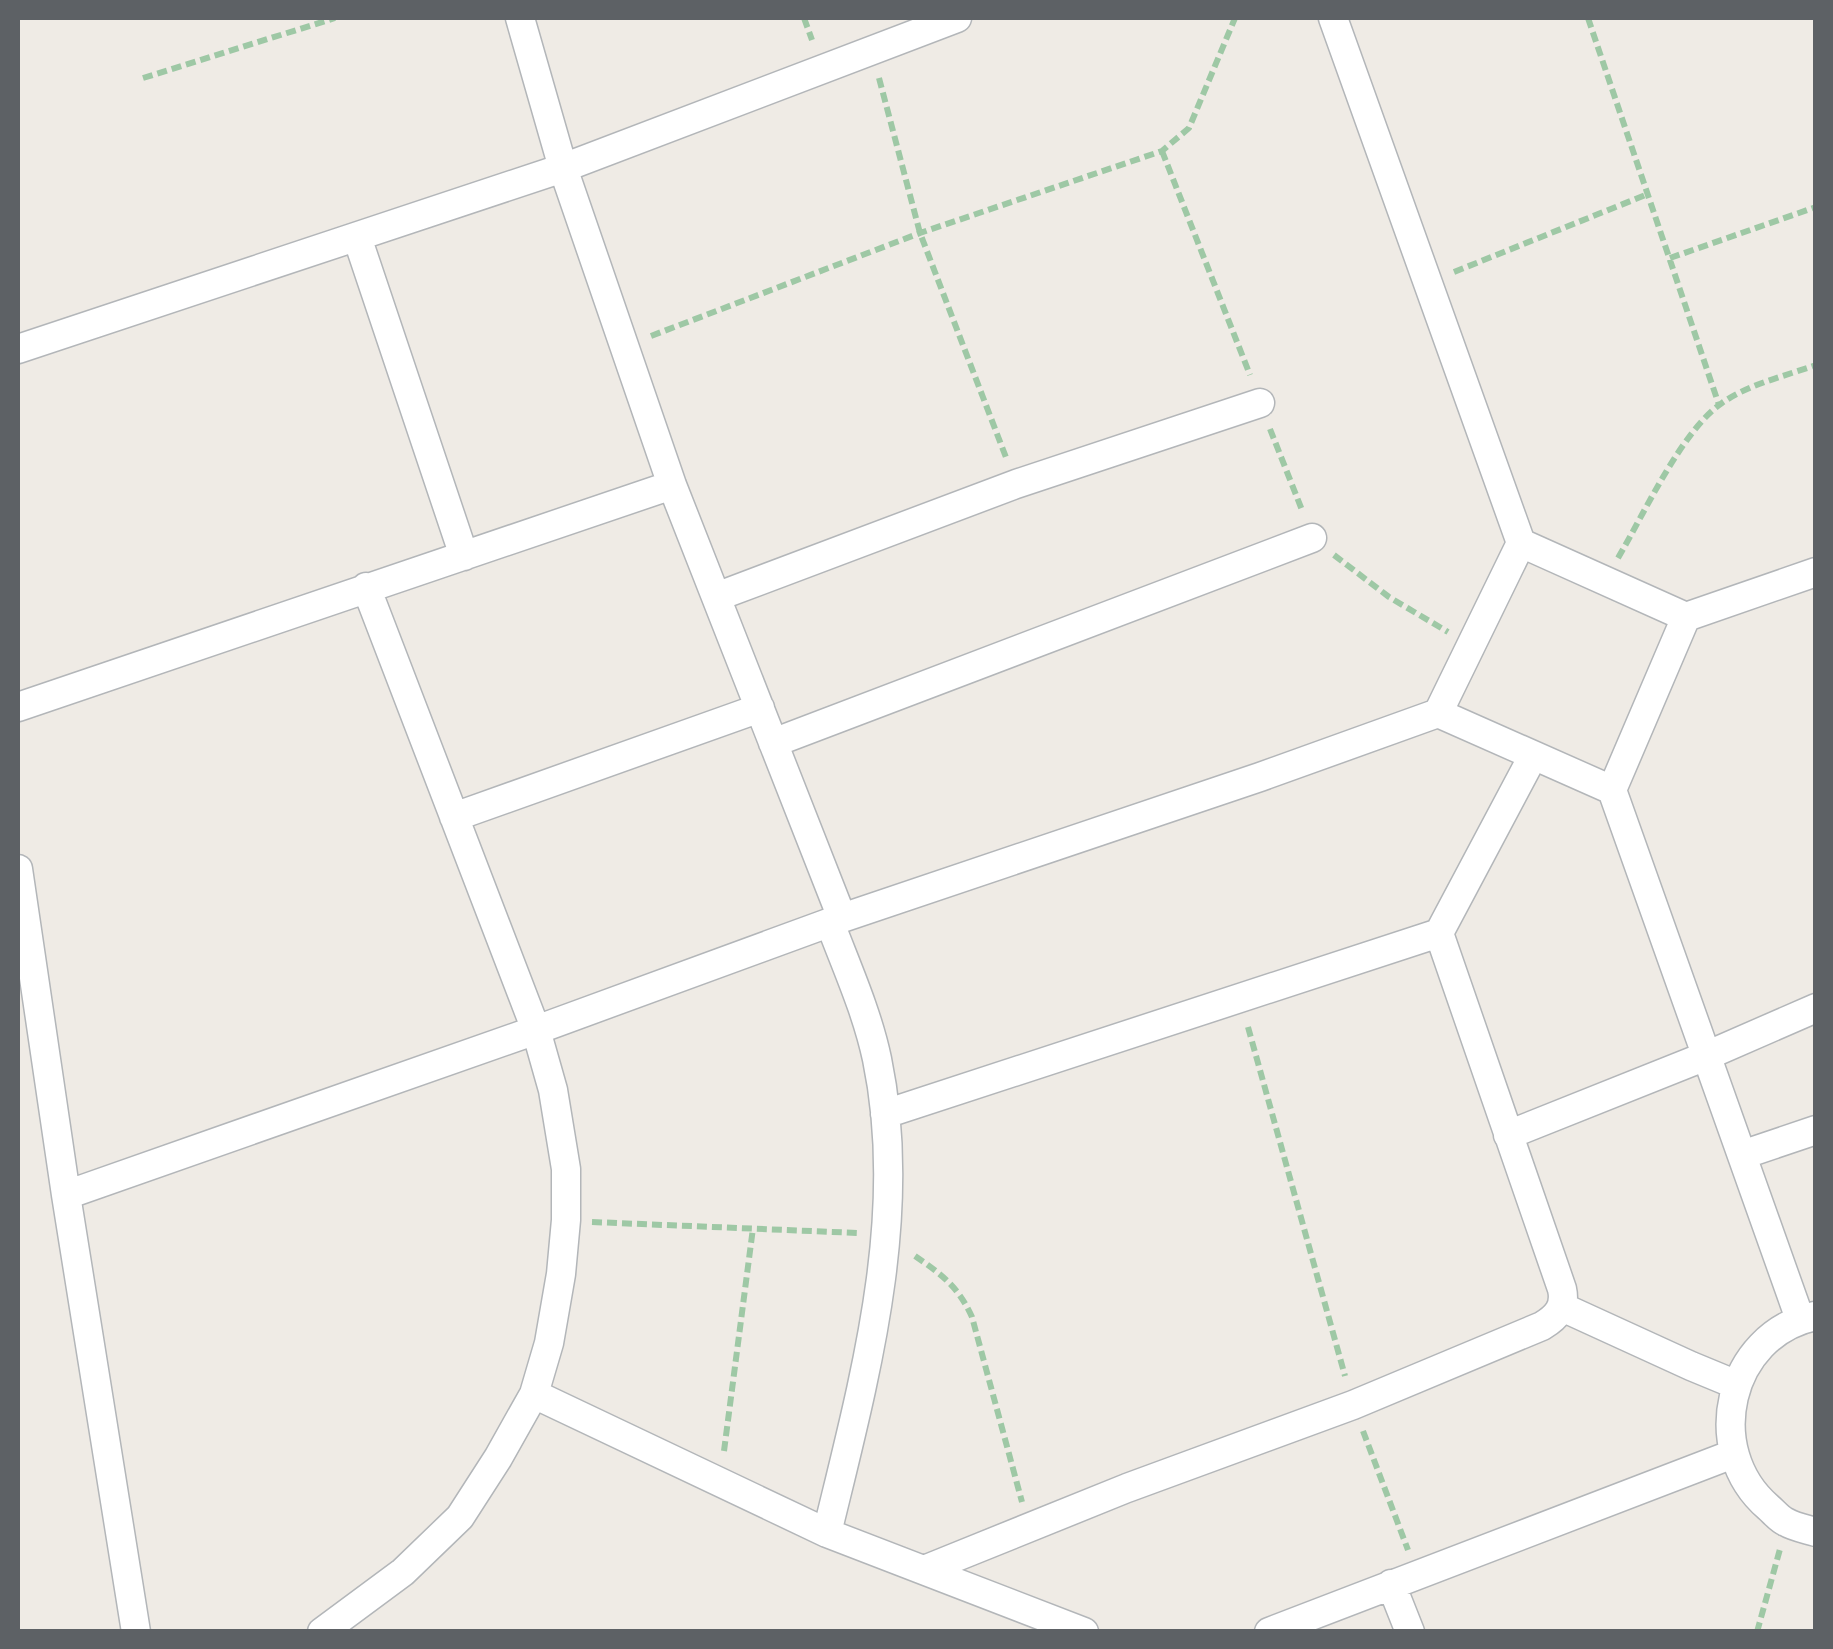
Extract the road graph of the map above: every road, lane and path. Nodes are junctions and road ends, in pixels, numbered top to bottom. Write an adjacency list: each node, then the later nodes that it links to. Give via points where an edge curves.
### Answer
1 (296, 18): 8 (path)
2 (335, 18): 8 (path)
3 (520, 18): 11 (street)
4 (957, 18): 9 (street)
5 (1236, 18): 14 (path, via 1189,128 1162,151)
6 (1334, 18): 17 (street)
7 (1588, 18): 12 (path)
8 (298, 29): 10 (path)
9 (872, 50): 11 (street); 14 (path)
10 (143, 78)
11 (563, 168): 15 (street); 18 (street)
12 (1648, 194): 16 (path); 17 (path)
13 (1816, 206): 16 (path)
14 (920, 233): 18 (path); 23 (path)
15 (357, 236): 19 (street); 27 (street)
16 (1670, 258): 22 (path)
17 (1428, 282): 26 (street)
18 (624, 346): 24 (street)
19 (18, 350)
20 (1816, 365): 22 (path)
21 (1260, 403): 23 (street)
22 (1719, 404): 29 (path, via 1676,457)
23 (1016, 484): 31 (street)
24 (672, 485): 27 (street); 31 (street)
25 (1312, 538): 36 (street)
26 (1521, 543): 29 (street); 35 (street)
27 (464, 556): 30 (street)
28 (1816, 572): 32 (street)
29 (1605, 581): 32 (street)
30 (366, 588): 33 (street); 39 (street)
31 (716, 597): 34 (street)
32 (1686, 618): 38 (street)
33 (18, 708)
34 (760, 708): 36 (street); 39 (street)
35 (1438, 714): 37 (street); 41 (street)
36 (774, 744): 41 (street)
37 (1534, 756): 38 (street); 42 (street)
38 (1612, 790): 46 (street)
39 (454, 817): 45 (street)
40 (18, 869): 51 (street)
41 (836, 920): 45 (street); 47 (street, via 877,1058)
42 (1439, 933): 43 (street); 49 (street)
43 (1240, 999): 47 (street); 59 (path)
44 (1816, 1008): 46 (street)
45 (536, 1030): 51 (street); 52 (street, via 561,1130)
46 (1706, 1056): 49 (street); 50 (street)
47 (885, 1114): 54 (street)
48 (1816, 1130): 50 (street)
49 (1508, 1135): 55 (street, via 1562,1288)
50 (1742, 1156): 56 (street)
51 (66, 1195): 68 (street)
52 (566, 1220): 53 (path); 58 (street, via 549,1343)
53 (753, 1228): 54 (path); 61 (path)
54 (885, 1234): 63 (path, via 941,1274 965,1303); 64 (street, via 878,1300)
55 (1562, 1307): 57 (street); 59 (street, via 1542,1326)
56 (1808, 1317): 57 (street, via 1765,1341)
57 (1738, 1384): 60 (street, via 1730,1413)
58 (534, 1394): 61 (street); 69 (street, via 460,1517 403,1572)
59 (1353, 1405): 63 (street); 67 (path)
60 (1733, 1454): 62 (street, via 1753,1494); 67 (street)
61 (720, 1482): 64 (street)
62 (1786, 1523): 65 (street); 73 (path)
63 (1028, 1528): 66 (street)
64 (827, 1532): 66 (street)
65 (1816, 1532)
66 (924, 1570): 70 (street)
67 (1404, 1580): 71 (street); 72 (street)
68 (136, 1632)
69 (322, 1632)
70 (1084, 1632)
71 (1269, 1632)
72 (1410, 1632)
73 (1757, 1632)

